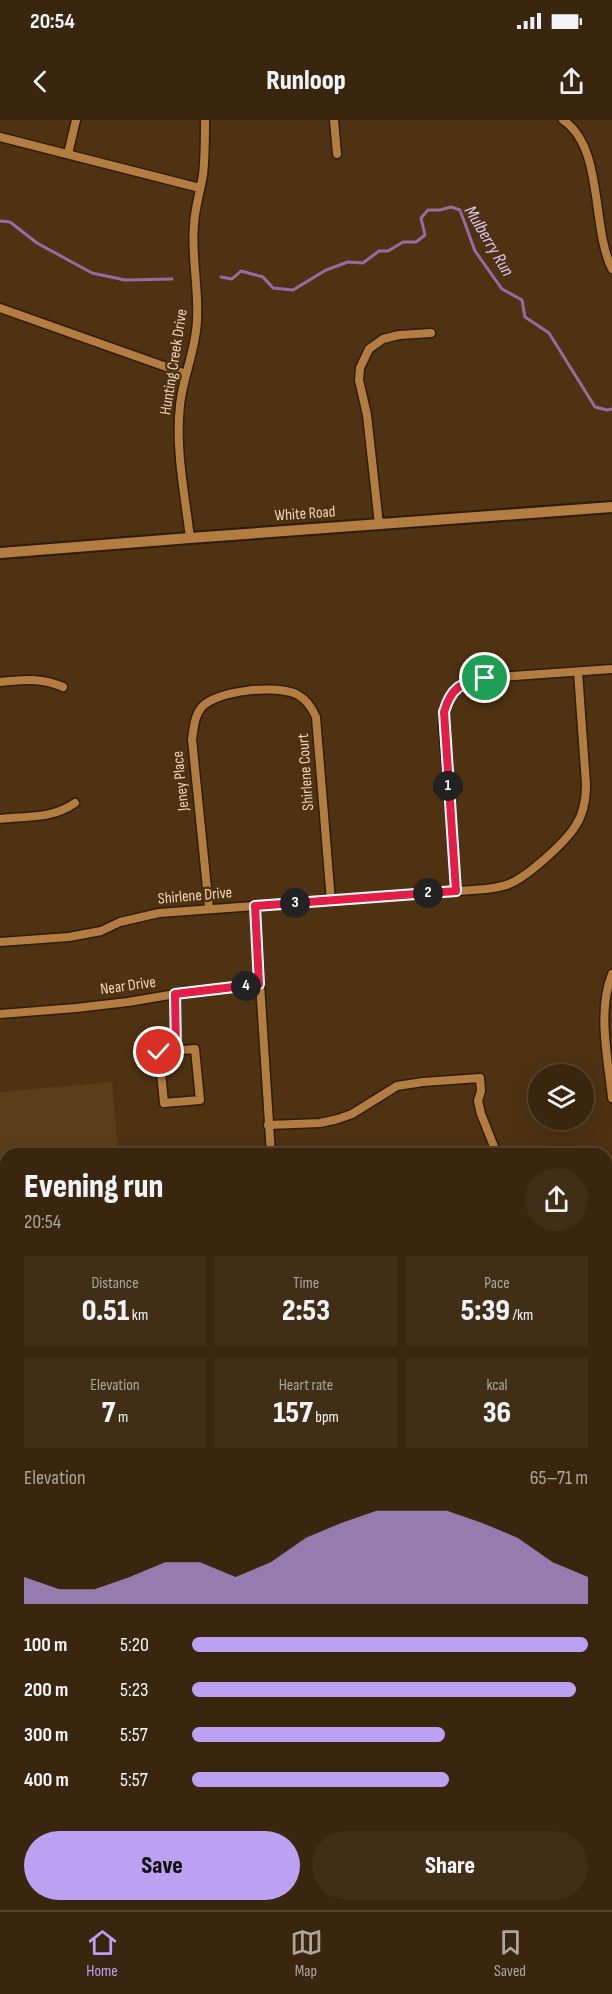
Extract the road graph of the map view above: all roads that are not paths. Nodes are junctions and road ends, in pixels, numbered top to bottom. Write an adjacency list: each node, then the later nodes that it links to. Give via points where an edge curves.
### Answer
1 (76, 120): 6 (street)
2 (205, 120): 8 (street, Hunting Creek Drive)
3 (334, 120): 7 (street)
4 (567, 121): 9 (street, via 586,149)
5 (0, 136): 6 (street)
6 (68, 154): 8 (street)
7 (338, 154)
8 (200, 189): 12 (street, Hunting Creek Drive, via 193,246 198,298 196,341)
9 (612, 268)
10 (0, 308): 12 (street)
11 (431, 333): 14 (street, via 383,339 369,349 360,368)
12 (186, 374): 15 (street, Hunting Creek Drive, via 179,429)
13 (612, 507): 14 (street, White Road)
14 (379, 524): 15 (street, White Road)
15 (190, 538): 16 (street, White Road)
16 (0, 554)
17 (612, 669): 18 (street)
18 (578, 672): 24 (street, Shirlene Drive, via 586,784 578,824 518,880 497,888); 24 (street, via 469,681 450,695 443,724)
19 (0, 682): 20 (street, via 34,679)
20 (63, 687)
21 (252, 692): 25 (street, Shirlene Court, via 276,690 296,694 316,717); 27 (street, Jeney Place, via 219,696 208,701 195,717 192,739)
22 (75, 803): 23 (street, via 62,812)
23 (0, 819)
24 (456, 891): 25 (street, Shirlene Drive)
25 (331, 901): 26 (street, Shirlene Drive)
26 (255, 906): 27 (street, Shirlene Drive); 30 (street)
27 (209, 908): 28 (street, Shirlene Drive, via 159,913 69,937)
28 (0, 942)
29 (612, 974): 34 (street, via 605,1014)
30 (259, 984): 31 (street, Near Drive); 35 (street)
31 (175, 994): 32 (street, Near Drive); 33 (street)
32 (0, 1014)
33 (176, 1051): 33 (street, via 159,1052 164,1103 200,1100 195,1049)
34 (612, 1098)
35 (268, 1125): 36 (street); 37 (street, via 338,1119 397,1086 480,1077 478,1101)
36 (270, 1148)
37 (495, 1148)

